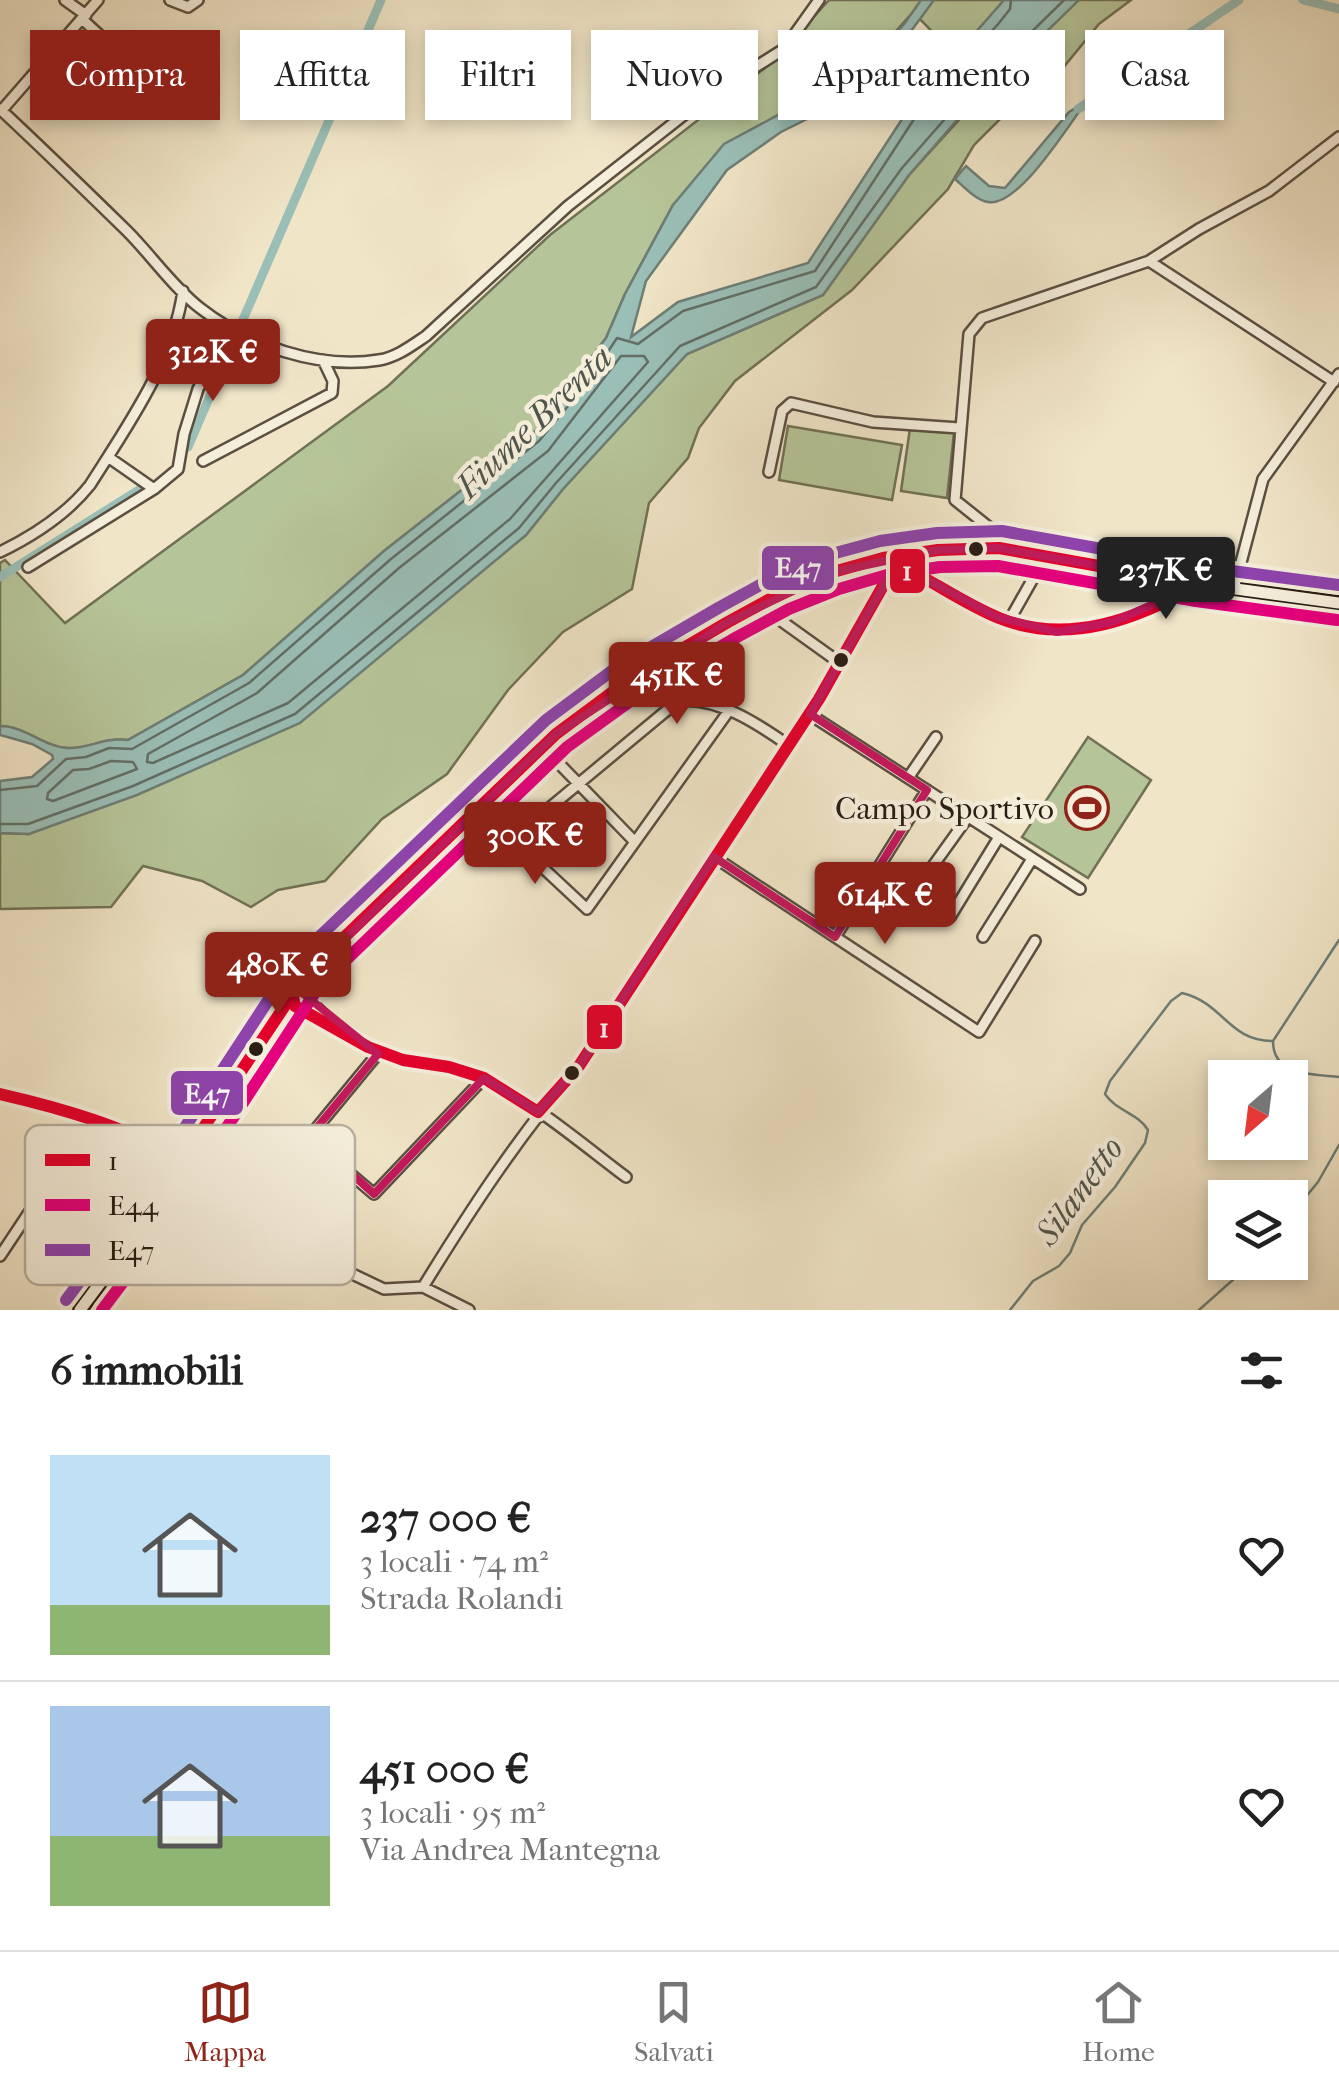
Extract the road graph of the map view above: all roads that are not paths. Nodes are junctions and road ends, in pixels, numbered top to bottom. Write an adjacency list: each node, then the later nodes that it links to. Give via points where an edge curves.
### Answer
1 (65, 0): 6 (street)
2 (98, 0): 6 (street)
3 (170, 0): 4 (street, via 188,7)
4 (198, 0)
5 (820, 0): 15 (street, via 784,49 704,100 568,206 426,336 381,360)
6 (84, 17): 7 (street); 8 (street)
7 (97, 30)
8 (1, 110): 11 (street)
9 (1339, 137): 10 (street, via 1269,191)
10 (1149, 261): 16 (street); 17 (street, via 974,325)
11 (184, 291): 12 (street); 13 (street)
12 (194, 302): 13 (street); 14 (street)
13 (179, 321): 18 (street)
14 (236, 331): 15 (street); 21 (street, via 198,389 178,469)
15 (323, 360): 19 (street, via 332,393)
16 (1336, 378): 29 (street, via 1264,479)
17 (959, 428): 20 (street, via 872,422 791,403 782,410); 22 (street, via 955,500 990,528)
18 (108, 456): 21 (street); 23 (street, via 77,502)
19 (202, 461)
20 (769, 472)
21 (154, 489): 25 (street)
22 (999, 548): 24 (main road); 26 (main road, via 938,550)
23 (0, 552)
24 (1040, 555): 28 (main road); 32 (street)
25 (28, 568)
26 (848, 568): 27 (street); 31 (main road)
27 (894, 572): 32 (street, via 908,570); 33 (street)
28 (1200, 584): 29 (main road); 32 (street, via 1084,630)
29 (1234, 589): 30 (main road)
30 (1339, 603)
31 (759, 605): 33 (street); 38 (main road, via 626,682)
32 (1009, 622)
33 (840, 663): 35 (street)
34 (728, 712): 37 (street); 40 (street, via 694,699 678,701); 44 (street)
35 (809, 714): 37 (street); 39 (street)
36 (936, 737): 39 (street)
37 (788, 745): 45 (street)
38 (542, 746): 40 (street); 53 (main road)
39 (908, 778): 41 (street)
40 (577, 784): 44 (street); 44 (street, via 512,839 586,909)
41 (927, 790): 42 (street); 50 (street)
42 (968, 817): 43 (street); 48 (street)
43 (999, 837): 46 (street); 49 (street)
44 (635, 842)
45 (714, 857): 50 (street); 60 (street, via 578,1066)
46 (1032, 858): 47 (street); 51 (street)
47 (1080, 889)
48 (915, 891)
49 (950, 917)
50 (835, 937): 52 (street, via 979,1032)
51 (983, 937)
52 (1035, 941)
53 (293, 990): 54 (street, via 295,1006); 55 (main road); 56 (street)
54 (308, 1013): 55 (street); 56 (street)
55 (273, 1020): 62 (main road)
56 (347, 1036): 57 (street)
57 (380, 1051): 58 (street); 63 (street)
58 (484, 1078): 60 (street); 65 (street, via 374,1194)
59 (0, 1094): 61 (street)
60 (538, 1112): 64 (street); 70 (street)
61 (101, 1125)
62 (205, 1125)
63 (319, 1125)
64 (626, 1177)
65 (355, 1178)
66 (25, 1223): 67 (street)
67 (0, 1256)
68 (355, 1275): 70 (street, via 384,1289)
69 (99, 1285): 71 (main road)
70 (422, 1286): 72 (street)
71 (80, 1310)
72 (469, 1310)

